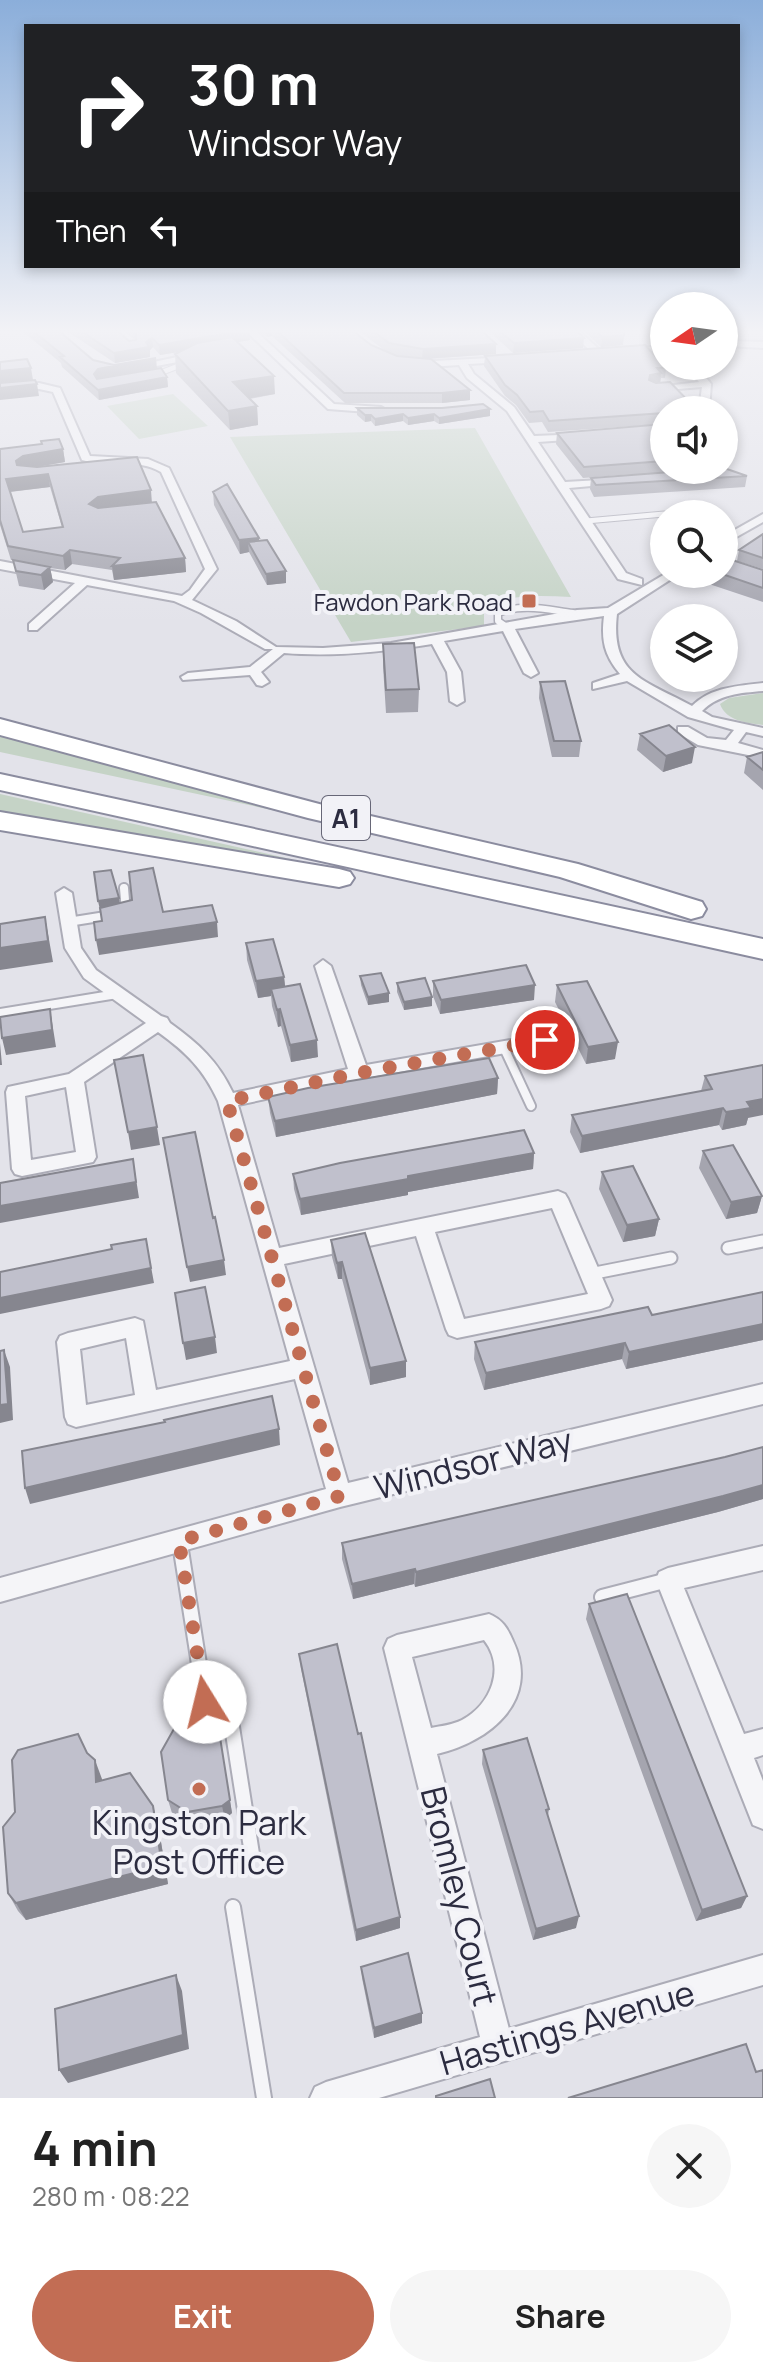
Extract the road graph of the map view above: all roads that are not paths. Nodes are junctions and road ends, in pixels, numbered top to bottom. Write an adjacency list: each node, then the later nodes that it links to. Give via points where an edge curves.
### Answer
1 (74, 429): 5 (street, via 86,458)
2 (525, 429): 4 (street)
3 (596, 435): 4 (street)
4 (533, 439): 8 (street)
5 (95, 462): 6 (street); 9 (street, via 159,465)
6 (74, 469)
7 (623, 480): 8 (street)
8 (562, 485): 13 (street)
9 (182, 506): 10 (street); 19 (street, via 211,569)
10 (168, 507)
11 (650, 515): 13 (lane)
12 (763, 517): 14 (street)
13 (586, 521): 16 (street, via 622,576)
14 (738, 532)
15 (0, 565): 17 (street)
16 (638, 582)
17 (82, 583): 19 (street); 21 (street)
18 (650, 588): 20 (street)
19 (182, 601): 24 (street)
20 (611, 612): 22 (street); 26 (street, via 608,638 615,660)
21 (33, 627)
22 (508, 628): 23 (street); 25 (street)
23 (437, 641): 24 (street, via 323,652); 30 (street, via 454,672)
24 (276, 648): 27 (street, via 258,676)
25 (531, 673)
26 (628, 676): 28 (street); 31 (street)
27 (188, 677)
28 (598, 686)
29 (763, 687): 31 (street, via 715,695)
30 (457, 701)
31 (693, 714): 33 (street)
32 (0, 727): 43 (highway, A1, via 318,812 568,870)
33 (742, 728): 35 (street); 36 (street)
34 (683, 730): 36 (street, via 703,742)
35 (763, 732)
36 (730, 745): 37 (street)
37 (763, 754)
38 (0, 761): 43 (highway, A1)
39 (0, 782): 43 (highway, A1)
40 (0, 821): 43 (highway, A1, via 532,912)
41 (124, 888): 44 (lane, via 128,912)
42 (64, 893): 44 (street)
43 (689, 921): 45 (highway, A1); 46 (highway, A1)
44 (68, 922): 48 (street, via 73,948 90,974)
45 (763, 925)
46 (763, 949)
47 (323, 966): 53 (street)
48 (117, 994): 49 (lane); 50 (street)
49 (0, 1013)
50 (161, 1022): 54 (street); 55 (street, via 194,1049)
51 (545, 1040): 52 (street)
52 (504, 1048): 53 (street); 56 (lane)
53 (359, 1073): 55 (street)
54 (74, 1079): 54 (street, via 86,1157 22,1169 15,1092)
55 (227, 1101): 60 (street)
56 (531, 1106)
57 (423, 1228): 60 (street); 62 (street, via 558,1199); 62 (street, via 457,1329 601,1300)
58 (763, 1241): 59 (lane)
59 (728, 1248)
60 (272, 1258): 63 (street)
61 (671, 1258): 62 (lane)
62 (590, 1274)
63 (303, 1368): 65 (street); 66 (street)
64 (763, 1394): 66 (street, Windsor Way)
65 (147, 1402): 65 (street, via 76,1417 68,1342 135,1327)
66 (340, 1496): 67 (street, Windsor Way)
67 (179, 1541): 70 (street, Windsor Way); 75 (lane, via 205,1702 232,1727)
68 (763, 1558): 69 (street)
69 (668, 1580): 71 (lane); 73 (street)
70 (0, 1590)
71 (602, 1597)
72 (421, 1744): 72 (street, Bromley Court, via 473,1729 503,1695 510,1669 502,1639 489,1626 397,1648); 78 (street, Bromley Court)
73 (750, 1746): 74 (street)
74 (763, 1815)
75 (252, 1854)
76 (233, 1907): 80 (lane)
77 (763, 1970): 78 (street, Hastings Avenue)
78 (498, 2048): 79 (street, Hastings Avenue)
79 (357, 2094): 81 (street, Hastings Avenue)
80 (264, 2098)
81 (326, 2098)

